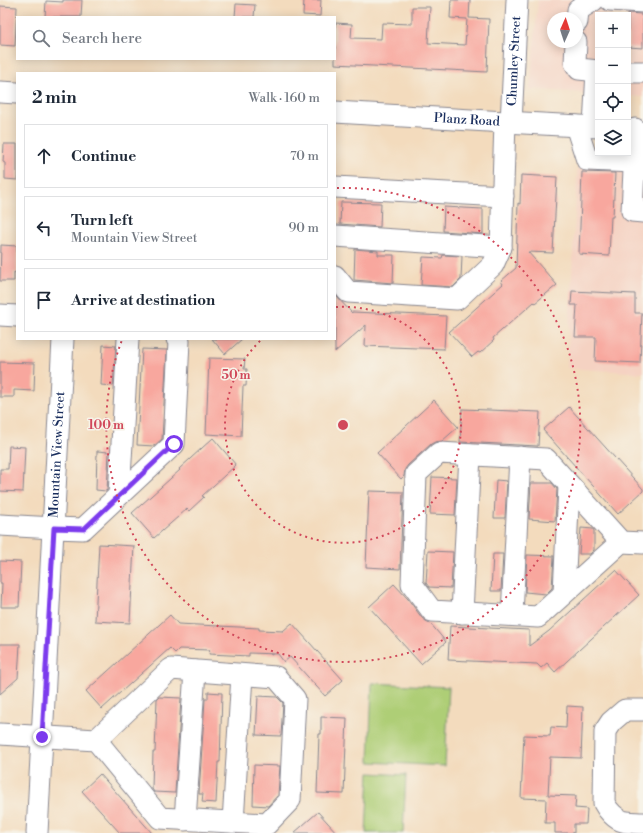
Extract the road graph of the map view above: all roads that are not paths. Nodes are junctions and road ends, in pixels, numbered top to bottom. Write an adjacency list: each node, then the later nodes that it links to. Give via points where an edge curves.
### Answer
1 (517, 0): 14 (street, Chumley Street)
2 (594, 0): 5 (street)
3 (610, 0): 4 (street)
4 (643, 2)
5 (578, 12)
6 (575, 48): 7 (street, via 574,63 579,69)
7 (595, 71)
8 (631, 72): 9 (street)
9 (643, 72)
10 (596, 84): 15 (street)
11 (0, 92): 12 (street)
12 (16, 93)
13 (336, 112): 14 (street, Planz Road)
14 (508, 122): 15 (street, Planz Road); 19 (street, Chumley Street)
15 (590, 126): 17 (street, via 587,160)
16 (635, 129): 17 (street)
17 (637, 175): 20 (street, via 632,211)
18 (336, 188): 19 (street)
19 (503, 196): 22 (street, Chumley Street)
20 (643, 212)
21 (336, 236): 22 (street)
22 (501, 247): 23 (street, via 493,265 457,298 348,292)
23 (336, 277)
24 (0, 315): 25 (street)
25 (16, 316)
26 (64, 340): 34 (street, Mountain View Street)
27 (128, 340): 32 (street)
28 (178, 340): 32 (street, via 174,444)
29 (470, 455): 30 (street); 38 (street); 38 (street, via 439,453 416,474 412,584 432,611)
30 (520, 458): 31 (street, via 546,459); 39 (street)
31 (569, 486): 35 (street); 37 (street)
32 (120, 495): 34 (street, via 84,529)
33 (0, 525): 34 (street)
34 (54, 528): 44 (street, Mountain View Street)
35 (621, 542): 36 (street); 37 (street)
36 (643, 543)
37 (564, 593): 39 (street, via 538,617)
38 (462, 613): 39 (street)
39 (512, 615)
40 (195, 671): 41 (street); 45 (street, via 171,669); 46 (street)
41 (242, 675): 47 (street); 47 (street, via 276,677 295,699 290,800 267,824)
42 (643, 710): 48 (street, via 625,710 605,731 604,803 605,807 623,822)
43 (0, 734): 44 (street)
44 (42, 737): 45 (street); 49 (street, Mountain View Street)
45 (96, 740): 46 (street, via 160,818)
46 (185, 820): 47 (street)
47 (233, 822)
48 (643, 823)
49 (37, 833)

